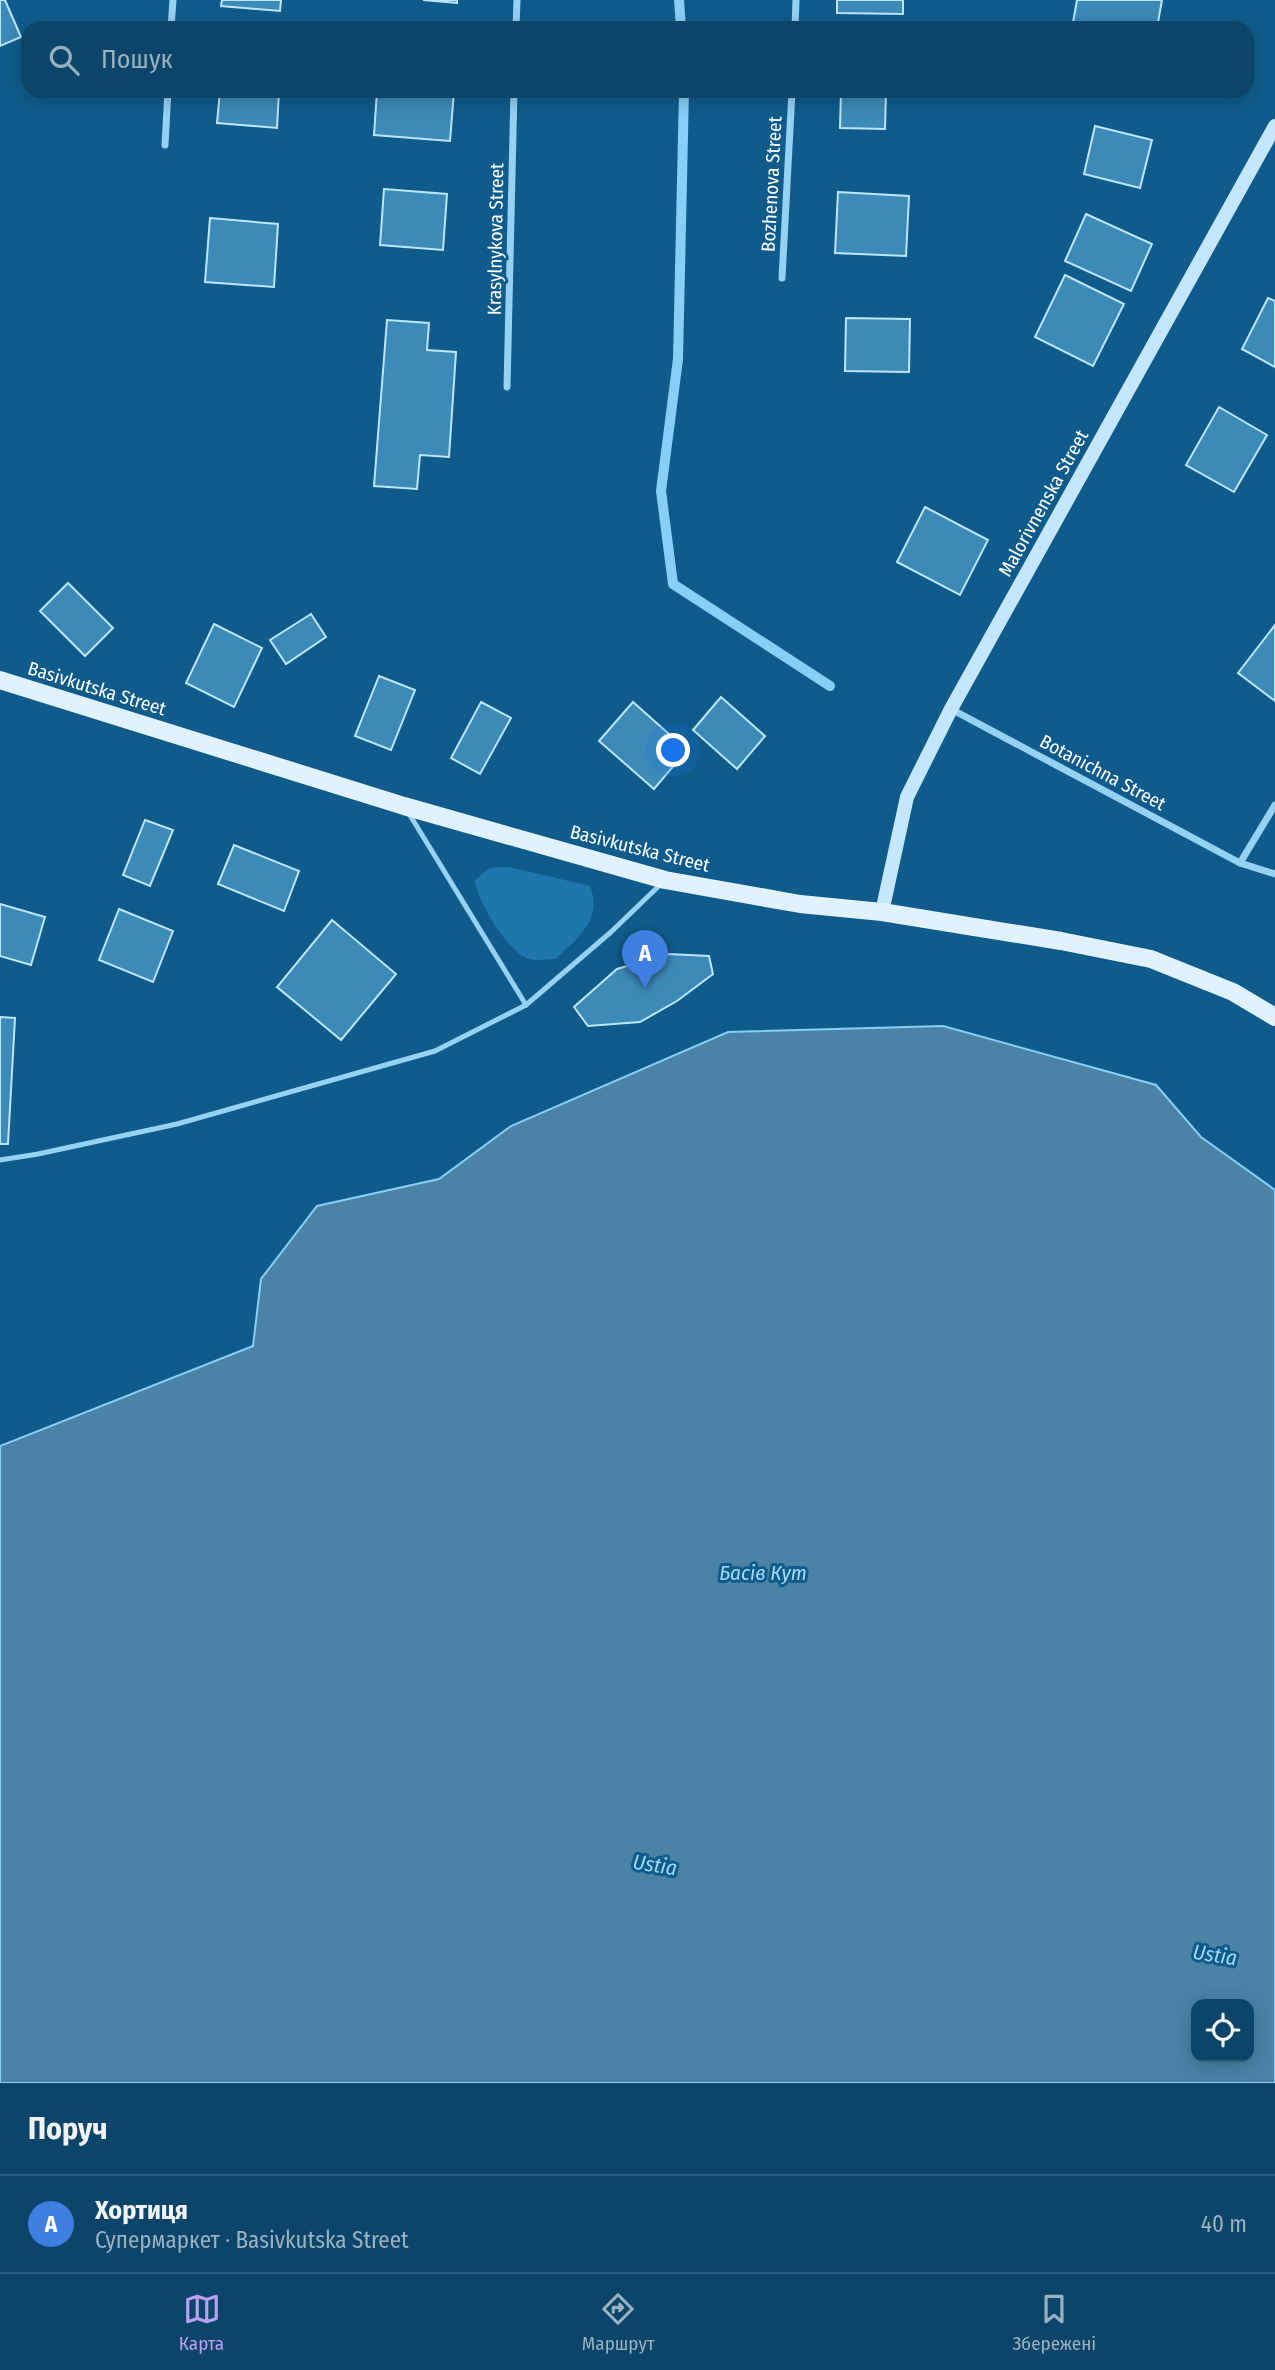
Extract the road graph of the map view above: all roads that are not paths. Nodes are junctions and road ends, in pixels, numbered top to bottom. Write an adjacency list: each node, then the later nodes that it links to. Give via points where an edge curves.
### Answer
1 (173, 0): 4 (street)
2 (517, 0): 5 (street)
3 (796, 0): 6 (street)
4 (172, 21)
5 (516, 21)
6 (795, 21)
7 (168, 98): 11 (street)
8 (514, 98): 13 (street, Krasylnykova Street)
9 (792, 98): 12 (street, Bozhenova Street)
10 (1275, 126): 15 (street, Malorivnenska Street)
11 (165, 145)
12 (782, 278)
13 (507, 387)
14 (0, 680): 17 (main road, Basivkutska Street)
15 (951, 709): 18 (street, Botanichna Street); 21 (street, Malorivnenska Street, via 907,796)
16 (1275, 805): 18 (street)
17 (404, 806): 20 (main road, Basivkutska Street); 22 (lane)
18 (1240, 863): 19 (street, Botanichna Street)
19 (1275, 874)
20 (665, 880): 21 (main road, Basivkutska Street, via 800,904); 22 (lane)
21 (882, 912): 23 (main road, Basivkutska Street, via 1151,959 1233,992)
22 (526, 1005): 24 (lane, via 435,1051 177,1125)
23 (1275, 1017)
24 (0, 1160)

